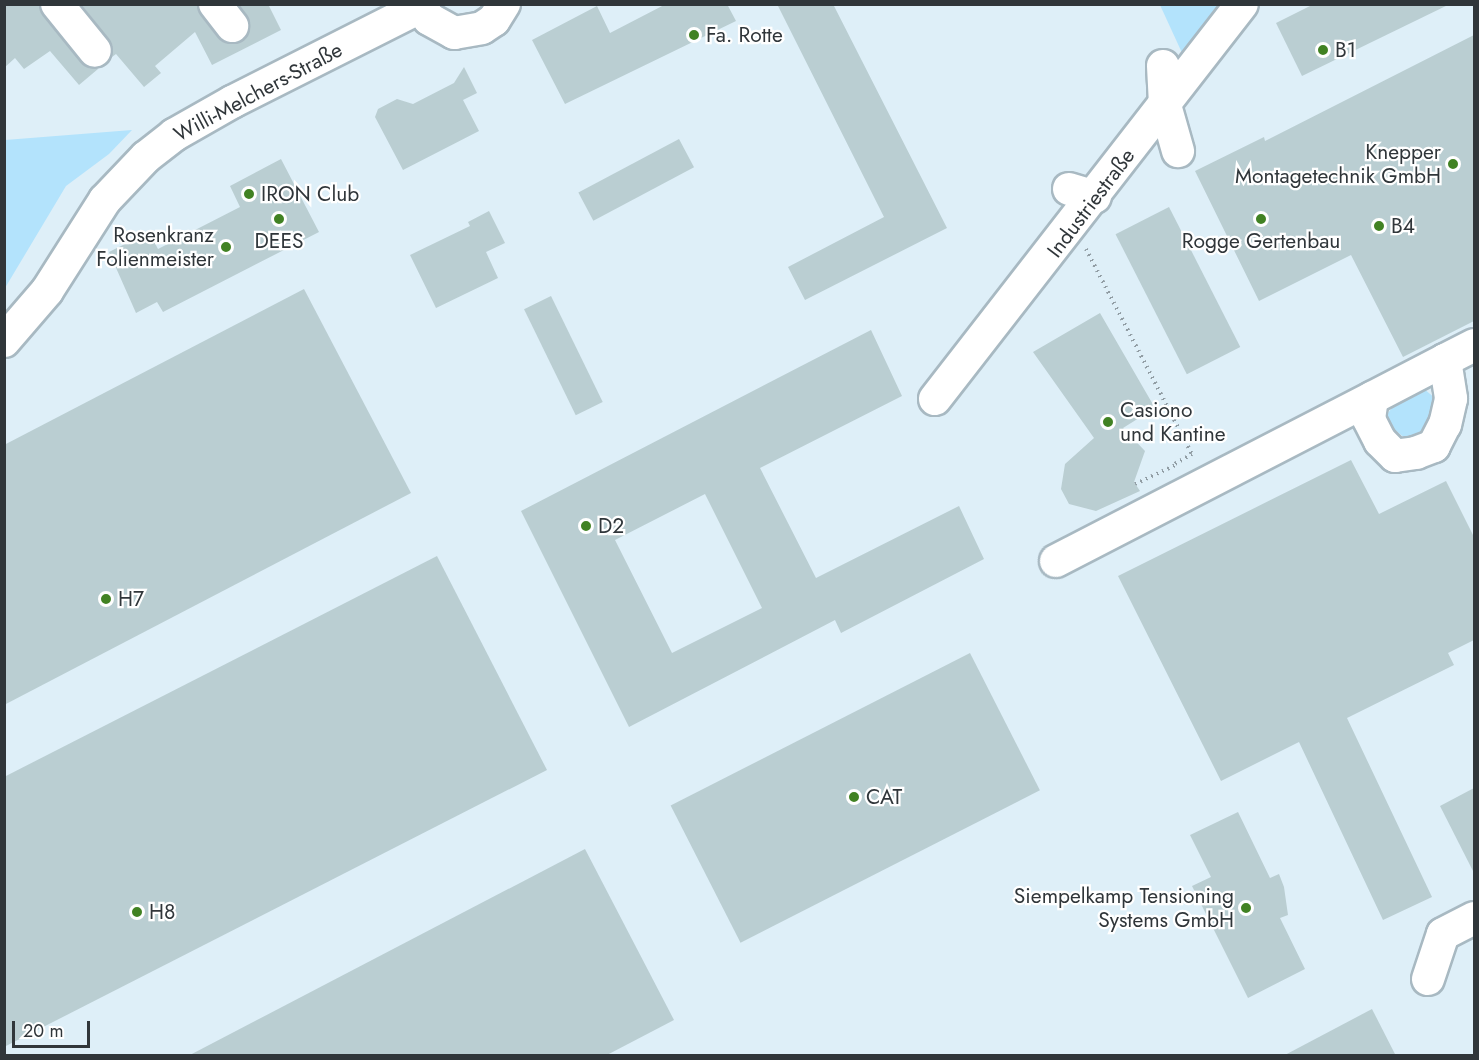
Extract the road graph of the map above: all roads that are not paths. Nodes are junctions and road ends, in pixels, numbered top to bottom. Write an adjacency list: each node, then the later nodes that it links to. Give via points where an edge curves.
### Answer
1 (57, 4): 5 (street)
2 (504, 4): 4 (street, via 494,20 469,33 440,28)
3 (1242, 4): 7 (street, Industriestraße)
4 (420, 6): 9 (street, Willi-Melchers-Straße, via 232,102 174,135 146,157 105,200 47,291)
5 (95, 51)
6 (1163, 66): 7 (street)
7 (1165, 105): 8 (street); 13 (street, Industriestraße, via 1082,193 1074,226)
8 (1178, 151)
9 (4, 341)
10 (1474, 345): 11 (street)
11 (1445, 360): 12 (street); 12 (street, via 1451,399 1434,446 1395,456 1380,441 1370,419)
12 (1372, 398): 14 (street)
13 (936, 399)
14 (1056, 561)
15 (1474, 918): 16 (street, via 1443,934)
16 (1428, 979)

